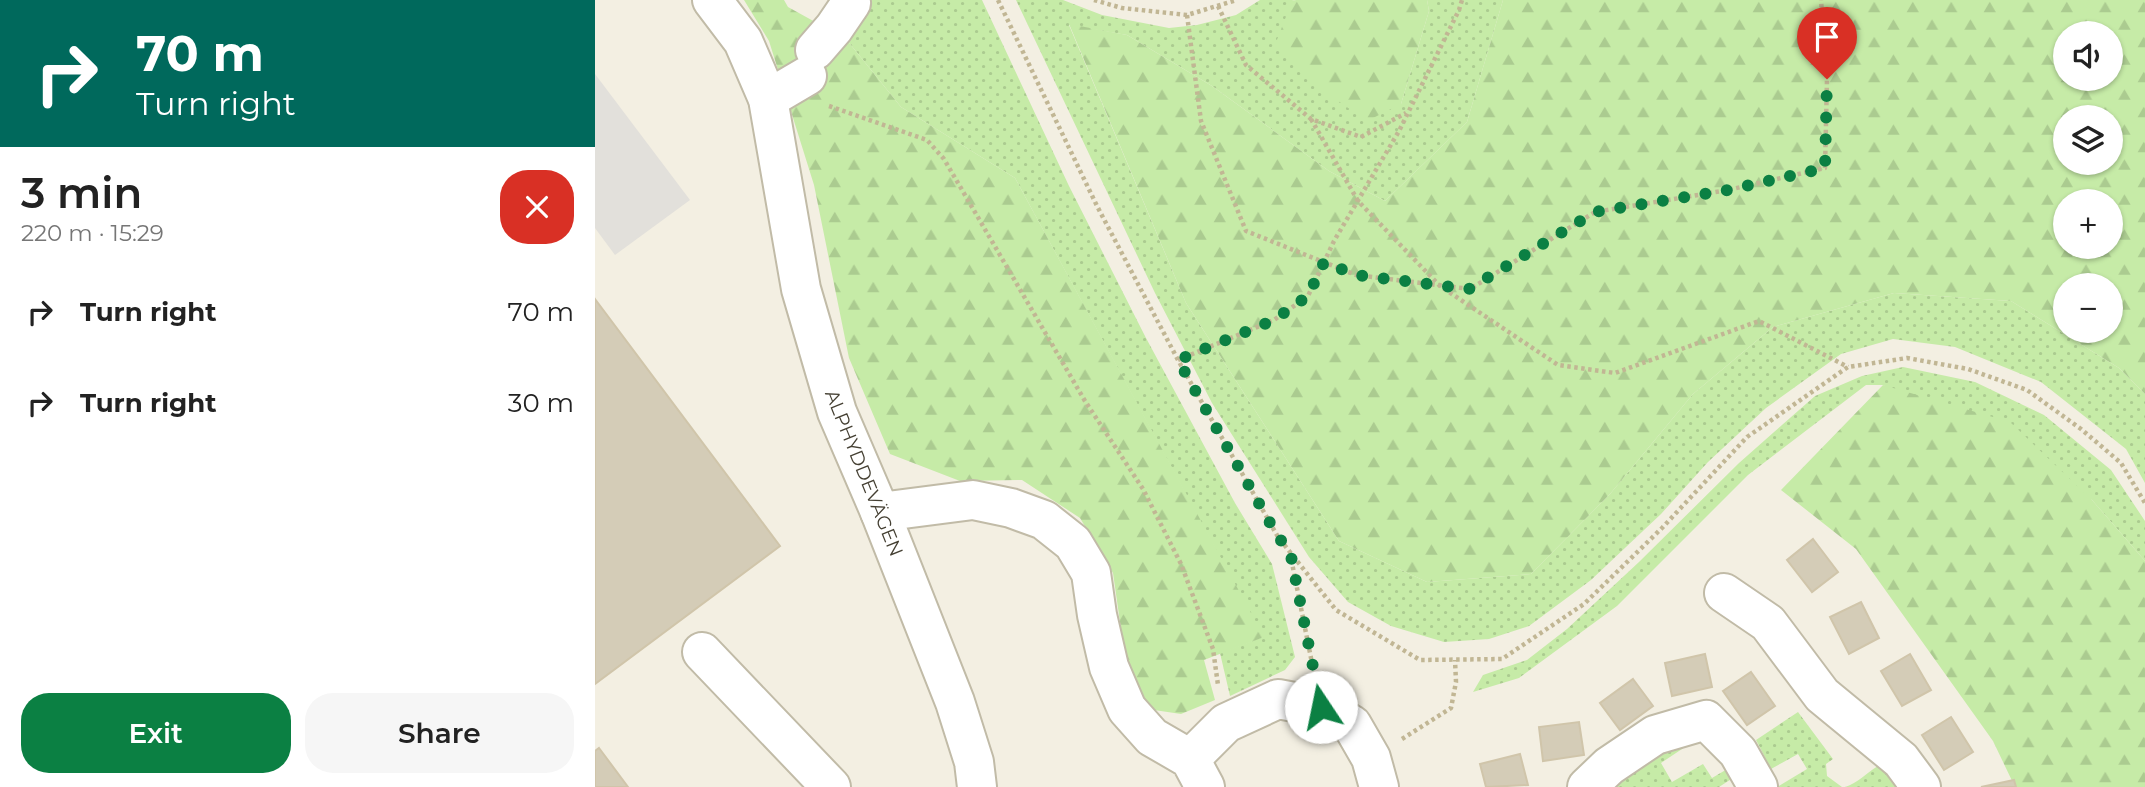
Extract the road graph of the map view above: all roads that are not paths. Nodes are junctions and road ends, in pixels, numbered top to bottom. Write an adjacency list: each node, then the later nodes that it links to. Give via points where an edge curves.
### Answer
1 (712, 0): 3 (street, ALPHYDDEVÄGEN, via 743,41)
2 (850, 0): 3 (street, via 811,63)
3 (768, 99): 4 (street, ALPHYDDEVÄGEN, via 801,289 837,412)
4 (880, 512): 8 (street, via 973,500 1044,520 1073,543 1091,573 1108,667 1127,709 1152,737); 10 (street, ALPHYDDEVÄGEN, via 955,702)
5 (1724, 593): 13 (street, via 1768,623 1822,695 1901,760)
6 (702, 652): 9 (street)
7 (1375, 772): 8 (street, via 1352,725 1321,707 1278,699 1226,723)
8 (1197, 773)
9 (831, 787)
10 (977, 787)
11 (1587, 787): 12 (street, via 1655,735 1706,720 1738,752)
12 (1758, 787)
13 (1921, 787)

